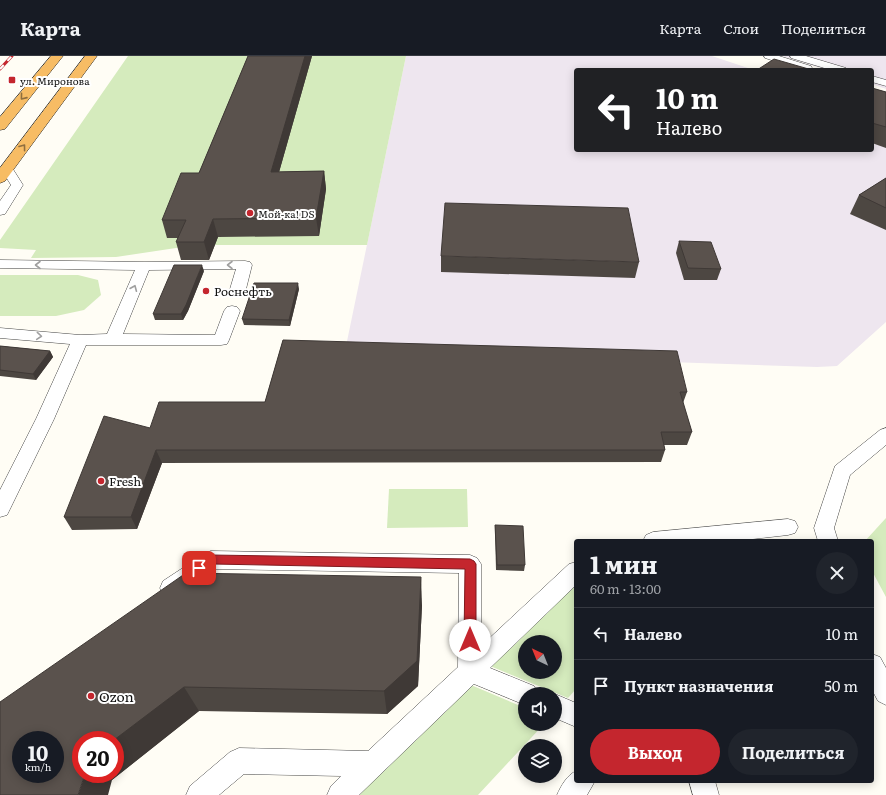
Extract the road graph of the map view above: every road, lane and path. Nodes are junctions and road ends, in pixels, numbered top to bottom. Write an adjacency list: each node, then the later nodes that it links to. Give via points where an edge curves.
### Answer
1 (57, 56): 11 (highway, one-way to 11)
2 (91, 56): 12 (highway, one-way to 2)
3 (769, 56): 5 (lane)
4 (801, 57): 6 (lane)
5 (808, 68)
6 (836, 68)
7 (874, 80): 8 (lane)
8 (886, 83)
9 (874, 90): 10 (lane)
10 (886, 93)
11 (0, 126)
12 (4, 174): 13 (lane, via 17,185)
13 (0, 211)
14 (0, 264): 15 (lane, one-way to 14)
15 (144, 266): 16 (lane, one-way to 15, via 245,265); 20 (lane, one-way to 15)
16 (238, 289)
17 (232, 311): 20 (lane, via 221,340)
18 (0, 333): 19 (lane, one-way to 19)
19 (80, 340): 20 (lane); 22 (lane, via 45,419)
20 (113, 340)
21 (886, 434): 25 (lane, via 842,471 824,528)
22 (0, 509)
23 (788, 527): 24 (lane)
24 (672, 539)
25 (827, 539)
26 (574, 573): 29 (lane)
27 (154, 600): 29 (lane, via 211,560 470,564)
28 (874, 669): 31 (lane)
29 (470, 671): 30 (lane); 34 (lane)
30 (518, 691)
31 (886, 693)
32 (562, 709): 33 (lane)
33 (574, 714)
34 (372, 764): 37 (lane, via 239,761); 38 (lane)
35 (580, 783): 39 (lane)
36 (703, 783): 40 (lane)
37 (199, 795)
38 (340, 795)
39 (570, 795)
40 (706, 795)

